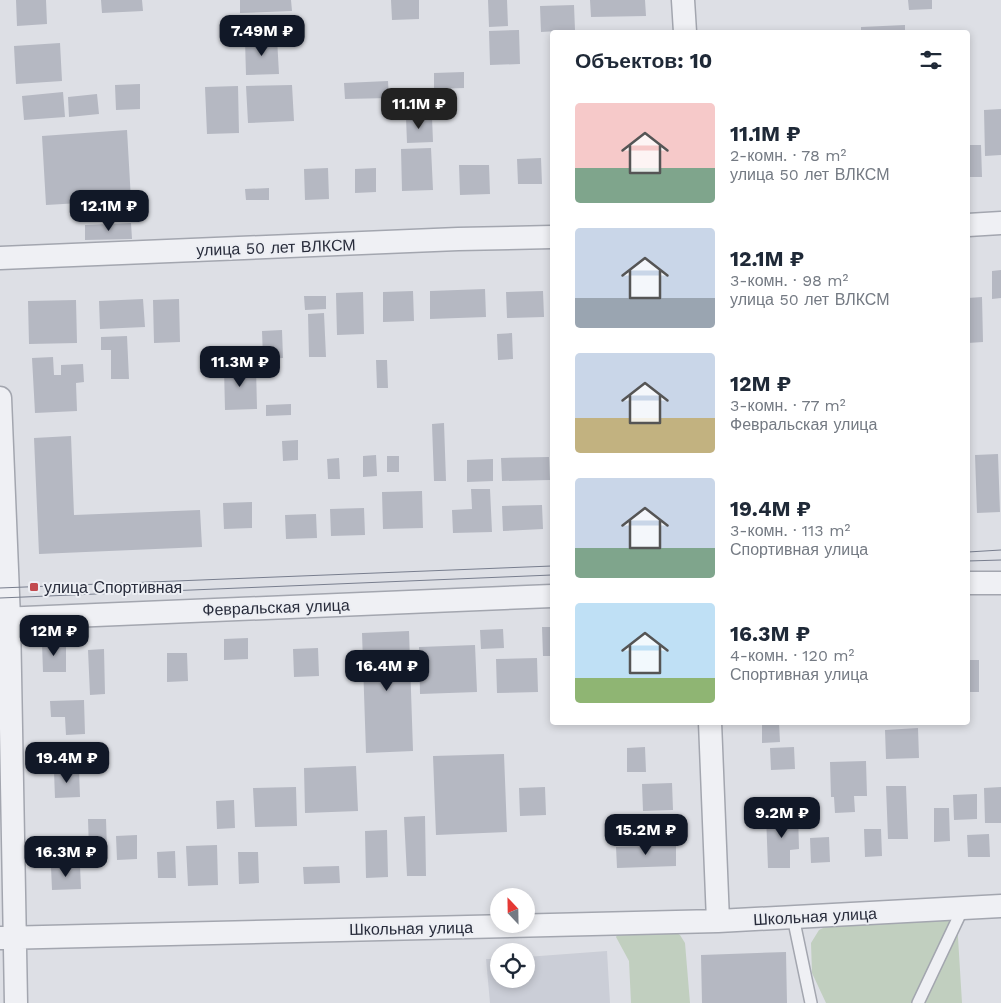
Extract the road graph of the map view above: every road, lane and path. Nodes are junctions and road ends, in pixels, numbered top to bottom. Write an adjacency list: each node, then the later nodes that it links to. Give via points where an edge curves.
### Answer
1 (683, 0): 2 (street)
2 (685, 30)
3 (970, 224): 4 (street)
4 (1001, 224)
5 (550, 236): 6 (street, улица 50 лет ВЛКСМ)
6 (0, 258)
7 (0, 398): 11 (street)
8 (970, 583): 9 (street)
9 (1001, 583)
10 (550, 596): 11 (street, Февральская улица)
11 (5, 619): 17 (street)
12 (710, 725): 16 (street)
13 (1001, 906): 14 (street, Школьная улица)
14 (963, 908): 15 (street, Школьная улица); 20 (lane)
15 (793, 917): 16 (street, Школьная улица); 19 (lane)
16 (718, 921): 17 (street, Школьная улица)
17 (7, 938): 18 (street)
18 (16, 1003)
19 (812, 1003)
20 (918, 1003)

